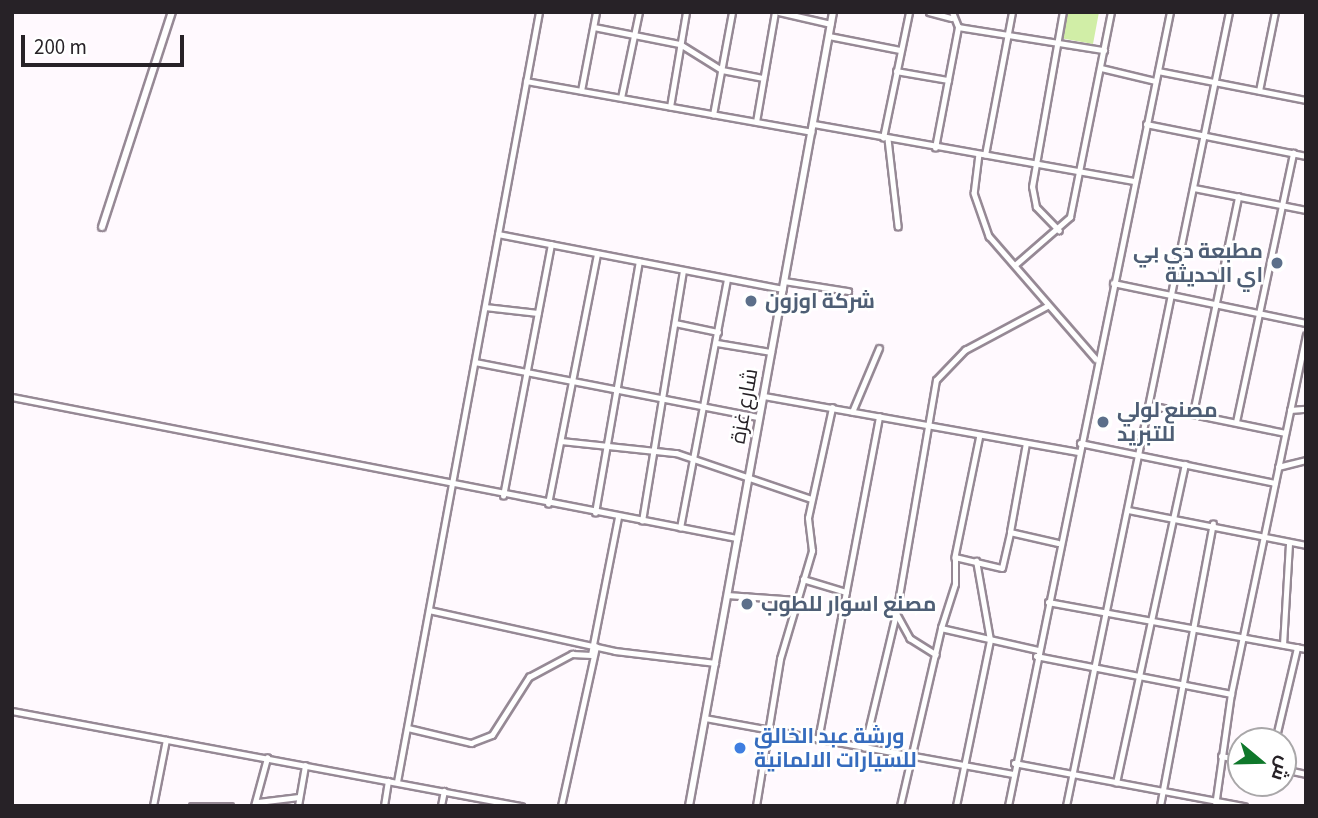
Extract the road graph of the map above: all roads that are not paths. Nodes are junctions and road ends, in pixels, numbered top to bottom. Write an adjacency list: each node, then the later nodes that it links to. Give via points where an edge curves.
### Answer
1 (172, 12): 62 (main road)
2 (539, 12): 34 (street)
3 (596, 12): 19 (street)
4 (639, 12): 21 (street)
5 (686, 12): 25 (street)
6 (732, 12): 29 (street)
7 (777, 12): 18 (street); 32 (street)
8 (833, 12): 18 (main road, شارع غزة)
9 (909, 12): 26 (street)
10 (929, 12): 17 (street)
11 (1012, 12): 22 (street)
12 (1063, 12): 24 (street)
13 (1111, 12): 27 (street)
14 (1170, 12): 31 (street)
15 (1229, 12): 36 (street)
16 (1275, 12): 38 (street)
17 (951, 15): 20 (street)
18 (831, 24): 23 (main road, شارع غزة)
19 (594, 27): 21 (street); 37 (street)
20 (958, 27): 22 (street); 33 (street)
21 (634, 35): 25 (street); 40 (street)
22 (1008, 35): 24 (street); 52 (street)
23 (829, 36): 26 (street); 45 (main road, شارع غزة)
24 (1057, 43): 27 (street); 54 (street)
25 (680, 44): 29 (street); 42 (street)
26 (901, 50): 30 (street)
27 (1104, 50): 28 (street)
28 (1101, 68): 35 (street); 55 (street)
29 (722, 70): 32 (street); 43 (street)
30 (896, 71): 33 (street); 49 (street)
31 (1158, 71): 35 (street); 36 (street)
32 (763, 78): 44 (street)
33 (948, 80): 50 (street)
34 (526, 81): 37 (street); 64 (street)
35 (1155, 82): 46 (street)
36 (1215, 83): 38 (street); 48 (street)
37 (582, 91): 40 (street)
38 (1259, 91): 41 (street)
39 (1306, 91): 41 (street)
40 (621, 98): 42 (street)
41 (1305, 100)
42 (670, 107): 43 (street)
43 (713, 115): 44 (street)
44 (756, 122): 47 (street)
45 (814, 124): 47 (main road, شارع غزة); 49 (street)
46 (1146, 124): 48 (street); 56 (street)
47 (811, 132): 72 (main road, شارع غزة)
48 (1204, 135): 51 (street); 57 (street)
49 (886, 139): 50 (street); 61 (street)
50 (935, 148): 52 (street)
51 (1293, 153): 53 (street); 59 (street)
52 (982, 154): 54 (street); 68 (street, via 974,193 989,236)
53 (1306, 156)
54 (1034, 162): 55 (street); 63 (street, via 1033,200)
55 (1082, 171): 56 (street); 63 (street, via 1070,217)
56 (1135, 181): 71 (street)
57 (1194, 188): 58 (street); 74 (street)
58 (1238, 197): 59 (street); 75 (street)
59 (1283, 206): 60 (street); 79 (street)
60 (1306, 210)
61 (898, 226)
62 (103, 227)
63 (1059, 231): 68 (street)
64 (498, 234): 65 (street); 77 (street)
65 (551, 245): 66 (street); 78 (street)
66 (597, 254): 67 (street); 91 (street)
67 (639, 262): 69 (street); 92 (street)
68 (1015, 265): 76 (street)
69 (683, 271): 70 (street); 80 (street)
70 (727, 279): 72 (street); 82 (street)
71 (1113, 283): 74 (street); 87 (street)
72 (784, 285): 73 (street); 86 (main road, شارع غزة)
73 (848, 291)
74 (1172, 295): 75 (street); 97 (street)
75 (1217, 304): 79 (street); 102 (street)
76 (1047, 306): 87 (street); 106 (street, via 965,350 940,371)
77 (485, 307): 78 (street); 88 (street)
78 (538, 313): 90 (street)
79 (1261, 313): 81 (street); 105 (street)
80 (675, 323): 82 (street); 95 (street)
81 (1306, 323)
82 (718, 332): 84 (street)
83 (1306, 336): 89 (street)
84 (717, 343): 86 (street); 96 (street)
85 (879, 348): 101 (street)
86 (771, 352): 93 (main road, شارع غزة)
87 (1096, 359): 111 (street)
88 (475, 362): 90 (street); 122 (street)
89 (1303, 368): 100 (street)
90 (526, 372): 91 (street); 123 (street)
91 (573, 380): 92 (street); 109 (street)
92 (615, 388): 95 (street); 112 (street)
93 (764, 396): 98 (street); 104 (main road, شارع غزة)
94 (12, 397): 122 (street)
95 (662, 397): 96 (street); 113 (street)
96 (703, 405): 104 (street); 117 (street)
97 (1149, 405): 102 (street); 115 (street)
98 (832, 408): 101 (street); 124 (street)
99 (1306, 409): 100 (street)
100 (1290, 410): 107 (street)
101 (852, 412): 103 (street)
102 (1193, 413): 105 (street)
103 (879, 416): 106 (street); 142 (street)
104 (760, 417): 120 (main road, شارع غزة)
105 (1237, 422): 107 (street)
106 (929, 425): 108 (street); 147 (street)
107 (1285, 433): 119 (street)
108 (980, 435): 110 (street); 139 (street)
109 (561, 441): 112 (street); 125 (street)
110 (1026, 443): 114 (street); 133 (street)
111 (1080, 443): 114 (street); 115 (street)
112 (607, 447): 113 (street); 127 (street)
113 (654, 450): 117 (street); 130 (street)
114 (1078, 452): 136 (street)
115 (1139, 455): 118 (street); 126 (street)
116 (1306, 460): 119 (street)
117 (693, 462): 120 (street); 132 (street)
118 (1185, 464): 121 (street); 128 (street)
119 (1277, 468): 121 (street)
120 (749, 474): 124 (street); 135 (main road, شارع غزة)
121 (1275, 483): 134 (street)
122 (452, 487): 123 (street); 146 (street)
123 (503, 496): 125 (street)
124 (811, 499): 141 (street, via 812,551)
125 (548, 504): 127 (street)
126 (1128, 510): 128 (street); 148 (street)
127 (595, 513): 129 (street)
128 (1175, 516): 131 (street); 149 (street)
129 (618, 517): 130 (street); 155 (street)
130 (642, 521): 132 (street)
131 (1213, 524): 134 (street); 151 (street)
132 (680, 528): 135 (street)
133 (1010, 532): 136 (street); 140 (street, via 1002,568)
134 (1265, 534): 137 (street); 153 (street)
135 (737, 538): 143 (main road, شارع غزة)
136 (1058, 543): 145 (street)
137 (1289, 543): 138 (street); 154 (street)
138 (1306, 545)
139 (955, 557): 140 (street); 150 (street, via 955,584)
140 (976, 561): 152 (street)
141 (803, 579): 142 (street); 144 (street)
142 (846, 592): 172 (street)
143 (727, 596): 144 (street); 161 (main road, شارع غزة)
144 (797, 600): 170 (street)
145 (1048, 602): 148 (street); 158 (street)
146 (429, 610): 155 (street); 169 (street)
147 (896, 614): 159 (street, via 910,639); 173 (street)
148 (1106, 615): 149 (street); 162 (street)
149 (1149, 623): 151 (street); 163 (street)
150 (941, 628): 152 (street); 159 (street)
151 (1191, 632): 153 (street); 164 (street)
152 (990, 640): 158 (street); 180 (street)
153 (1243, 641): 154 (street); 165 (street)
154 (1283, 645): 156 (street)
155 (595, 647): 161 (street); 169 (street, via 591,655 572,654 529,677 492,735 471,743); 200 (street)
156 (1297, 648): 157 (street); 168 (street)
157 (1306, 649)
158 (1038, 650): 160 (street)
159 (936, 655): 175 (street)
160 (1036, 656): 162 (street); 178 (street)
161 (715, 663): 167 (main road, شارع غزة)
162 (1095, 669): 163 (street); 182 (street)
163 (1139, 677): 164 (street); 185 (street)
164 (1181, 684): 165 (street); 187 (street)
165 (1231, 694): 174 (street)
166 (12, 711): 171 (street)
167 (705, 719): 170 (street); 201 (main road, شارع غزة)
168 (1278, 727)
169 (408, 728): 184 (street)
170 (768, 731): 172 (street); 202 (street)
171 (166, 740): 177 (street); 192 (street)
172 (818, 740): 173 (street)
173 (864, 748): 175 (street)
174 (1221, 756): 176 (street); 191 (street)
175 (913, 757): 180 (street); 203 (street)
176 (1227, 757)
177 (267, 758): 179 (street); 190 (street)
178 (1014, 763): 181 (street); 182 (street)
179 (305, 766): 183 (street); 188 (street)
180 (964, 768): 181 (street); 204 (street)
181 (1012, 774): 205 (street)
182 (1072, 774): 185 (street); 206 (street)
183 (388, 781): 184 (street); 196 (street)
184 (397, 782): 186 (street)
185 (1116, 783): 187 (street)
186 (444, 791): 189 (street); 197 (street)
187 (1162, 793): 191 (street); 207 (street)
188 (299, 797): 190 (street); 195 (street)
189 (482, 798): 198 (street); 199 (street)
190 (256, 804)
191 (1214, 804): 208 (street)
192 (153, 806)
193 (192, 806): 194 (street)
194 (230, 806)
195 (298, 806)
196 (384, 806)
197 (441, 806)
198 (480, 806)
199 (521, 806)
200 (561, 806)
201 (689, 806)
202 (756, 806)
203 (900, 806)
204 (956, 806)
205 (1008, 806)
206 (1066, 806)
207 (1160, 806)
208 (1244, 806)

